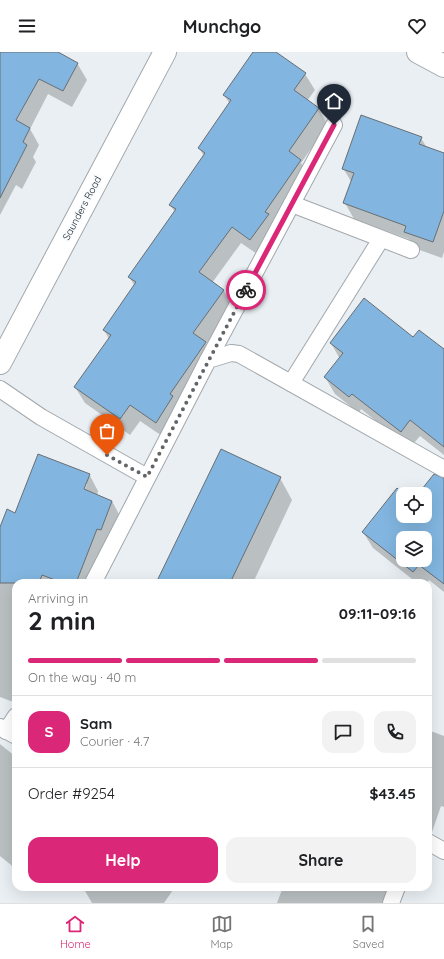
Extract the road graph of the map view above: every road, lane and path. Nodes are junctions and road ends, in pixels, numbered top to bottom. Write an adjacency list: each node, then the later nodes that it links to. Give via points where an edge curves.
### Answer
1 (165, 52): 9 (street, Saunders Road)
2 (418, 52): 3 (street)
3 (444, 66)
4 (334, 125): 5 (lane)
5 (292, 204): 6 (lane); 8 (lane)
6 (381, 238): 7 (lane); 10 (lane)
7 (411, 250)
8 (208, 360): 10 (lane, via 231,353 240,354); 13 (lane)
9 (0, 363)
10 (291, 383): 12 (lane)
11 (0, 389): 13 (lane, via 41,417)
12 (444, 469)
13 (147, 477): 14 (lane)
14 (95, 579)
15 (432, 844): 16 (lane)
16 (444, 851)
17 (396, 891): 18 (lane)
18 (391, 903)

